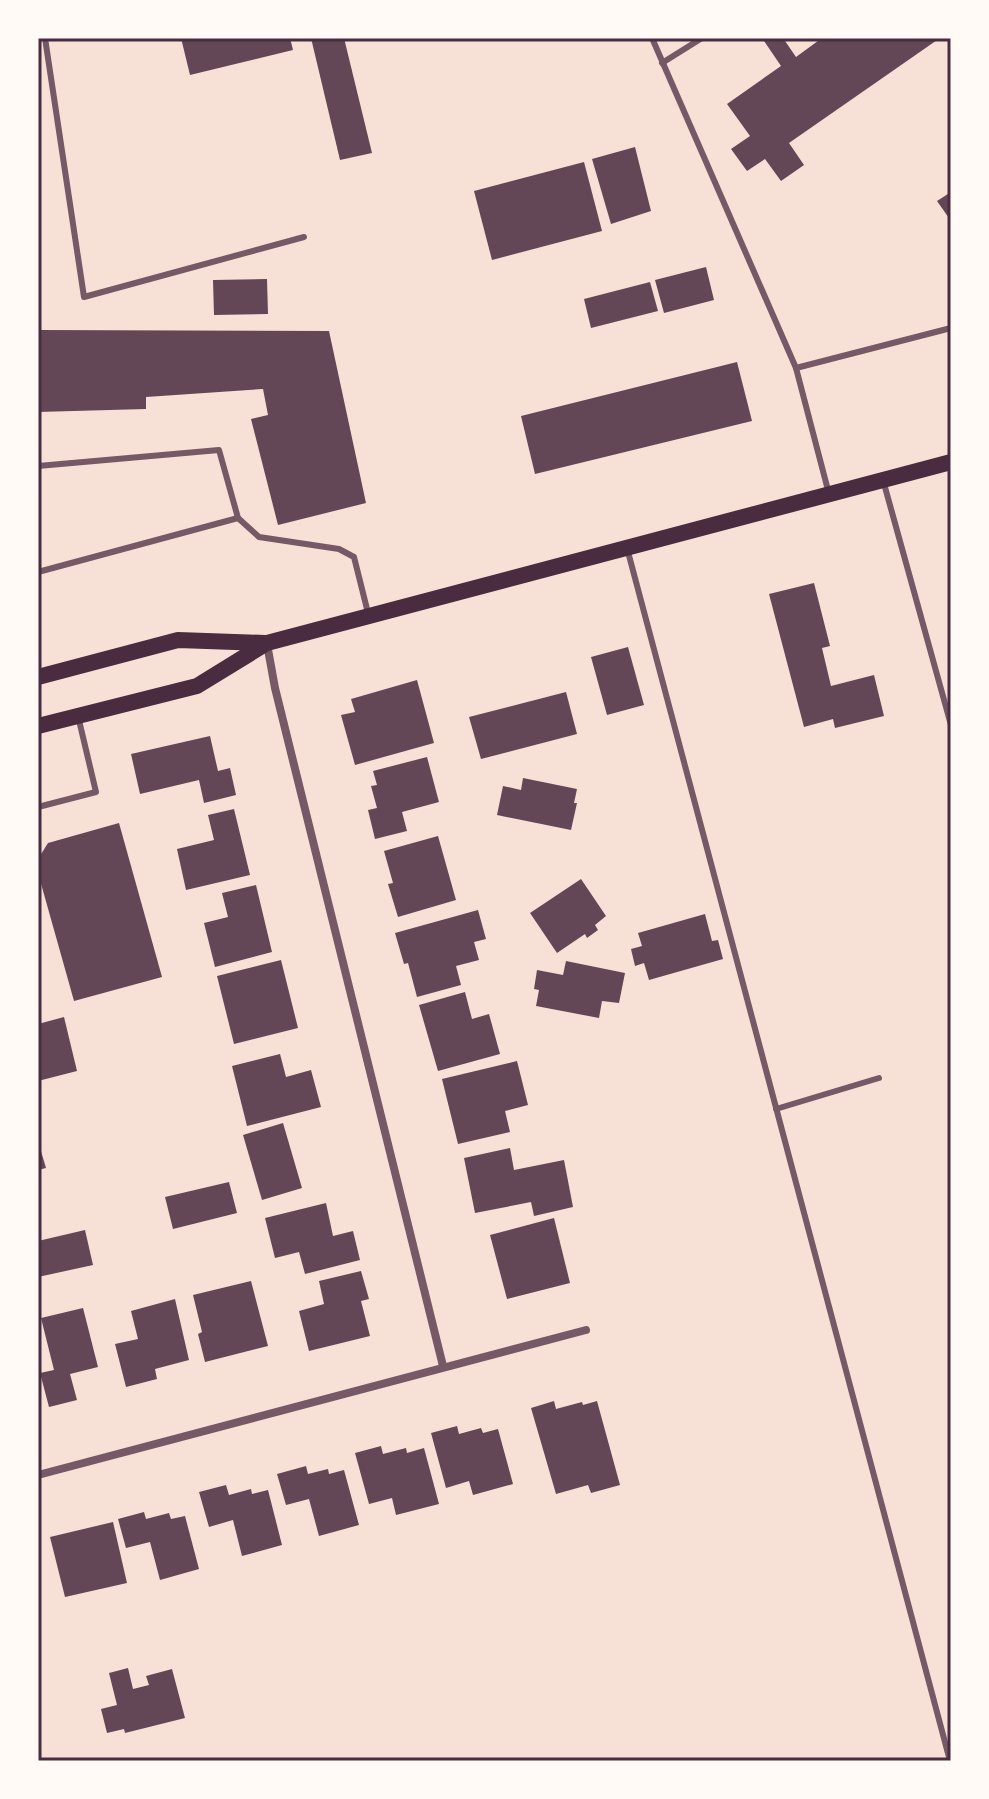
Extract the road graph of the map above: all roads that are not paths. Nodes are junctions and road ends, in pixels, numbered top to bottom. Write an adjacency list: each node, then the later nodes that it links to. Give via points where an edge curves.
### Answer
1 (45, 38): 5 (lane, via 84,297)
2 (652, 38): 4 (lane)
3 (702, 38): 4 (lane)
4 (662, 63): 7 (lane)
5 (304, 237)
6 (951, 328): 7 (lane)
7 (796, 368): 11 (lane)
8 (951, 462): 10 (main road)
9 (38, 466): 12 (lane, via 219,450)
10 (883, 480): 11 (main road); 19 (lane)
11 (829, 494): 13 (main road)
12 (238, 518): 14 (lane); 15 (lane, via 259,537 339,549 354,557)
13 (627, 548): 15 (main road); 23 (lane)
14 (38, 572)
15 (368, 617): 16 (main road)
16 (267, 643): 17 (main road, via 178,640); 18 (main road, via 197,686); 25 (street)
17 (38, 677)
18 (78, 716): 20 (main road); 21 (lane, via 96,792)
19 (951, 725)
20 (38, 726)
21 (38, 807)
22 (879, 1078): 23 (lane)
23 (776, 1109): 27 (lane)
24 (586, 1330): 25 (street)
25 (443, 1366): 26 (street)
26 (38, 1475)
27 (950, 1761)

